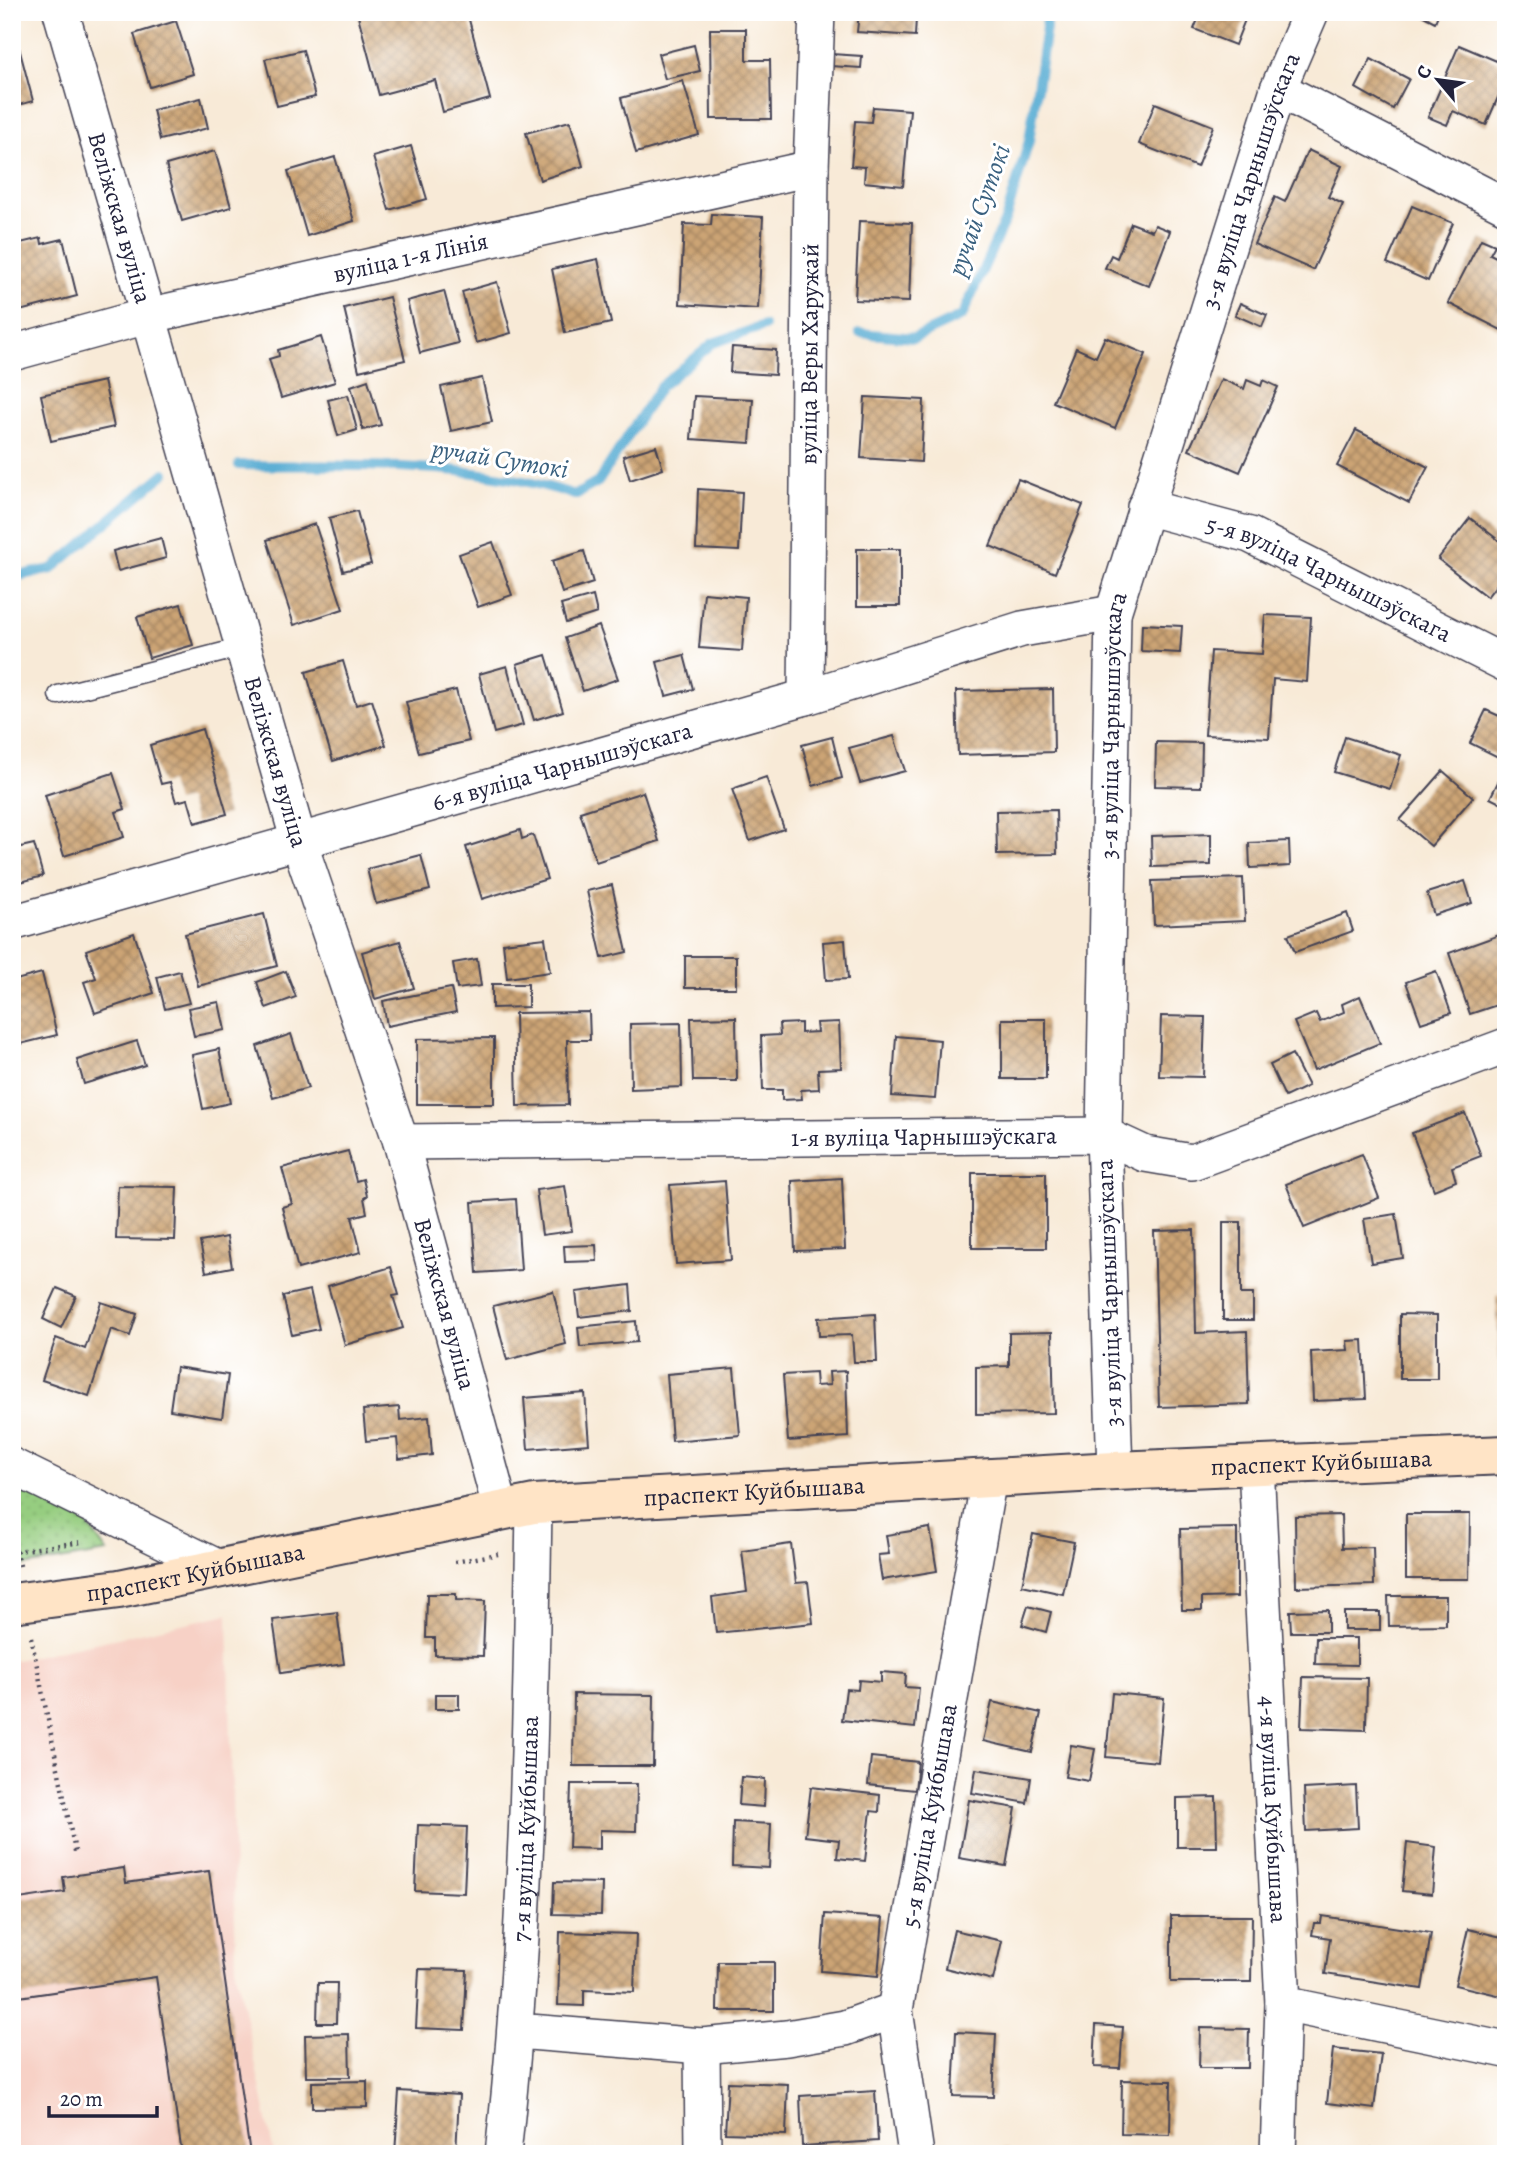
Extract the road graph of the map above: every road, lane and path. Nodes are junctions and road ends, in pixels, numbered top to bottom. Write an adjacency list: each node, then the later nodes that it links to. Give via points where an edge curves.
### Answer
1 (61, 12): 7 (street, Веліжская вуліца)
2 (817, 12): 5 (street, вуліца Веры Харужай)
3 (1311, 12): 4 (street, 3-я вуліца Чарнышэўскага)
4 (1278, 89): 6 (street); 9 (street, 3-я вуліца Чарнышэўскага)
5 (811, 168): 7 (street, вуліца 1-я Лінія); 14 (street, вуліца Веры Харужай)
6 (1506, 206)
7 (147, 316): 8 (street, вуліца 1-я Лінія); 11 (street, Веліжская вуліца)
8 (12, 353)
9 (1145, 507): 10 (street, 3-я вуліца Чарнышэўскага); 12 (street, 5-я вуліца Чарнышэўскага, via 1250,535)
10 (1112, 612): 14 (street, 6-я вуліца Чарнышэўскага, via 1022,629); 18 (street, 3-я вуліца Чарнышэўскага)
11 (243, 647): 13 (lane); 15 (street, Веліжская вуліца)
12 (1506, 664)
13 (58, 695)
14 (806, 698): 15 (street, 6-я вуліца Чарнышэўскага)
15 (299, 842): 16 (street, 6-я вуліца Чарнышэўскага); 19 (street, Веліжская вуліца)
16 (12, 923)
17 (1506, 1046): 18 (street, 1-я вуліца Чарнышэўскага, via 1192,1162 1145,1154)
18 (1104, 1135): 19 (street, 1-я вуліца Чарнышэўскага); 23 (street, 3-я вуліца Чарнышэўскага)
19 (401, 1142): 25 (street, Веліжская вуліца)
20 (1506, 1455): 22 (street, праспект Куйбышава)
21 (12, 1465): 26 (street)
22 (1256, 1465): 23 (street, праспект Куйбышава); 31 (street, 4-я вуліца Куйбышава)
23 (1115, 1471): 24 (street, праспект Куйбышава)
24 (989, 1478): 25 (street, праспект Куйбышава); 32 (street, 5-я вуліца Куйбышава)
25 (518, 1507): 28 (street, праспект Куйбышава); 33 (street, 7-я вуліца Куйбышава, via 530,1785)
26 (149, 1533): 27 (path); 28 (street)
27 (14, 1551): 29 (path)
28 (219, 1568): 29 (street, праспект Куйбышава)
29 (19, 1602): 30 (path)
30 (76, 1856)
31 (1283, 2004): 35 (street); 39 (street, 4-я вуліца Куйбышава)
32 (895, 2010): 34 (street, via 845,2028); 38 (street, 5-я вуліца Куйбышава)
33 (517, 2031): 34 (street); 36 (street, 7-я вуліца Куйбышава)
34 (702, 2046): 37 (street)
35 (1506, 2050)
36 (503, 2154)
37 (702, 2154)
38 (916, 2154)
39 (1278, 2154)

